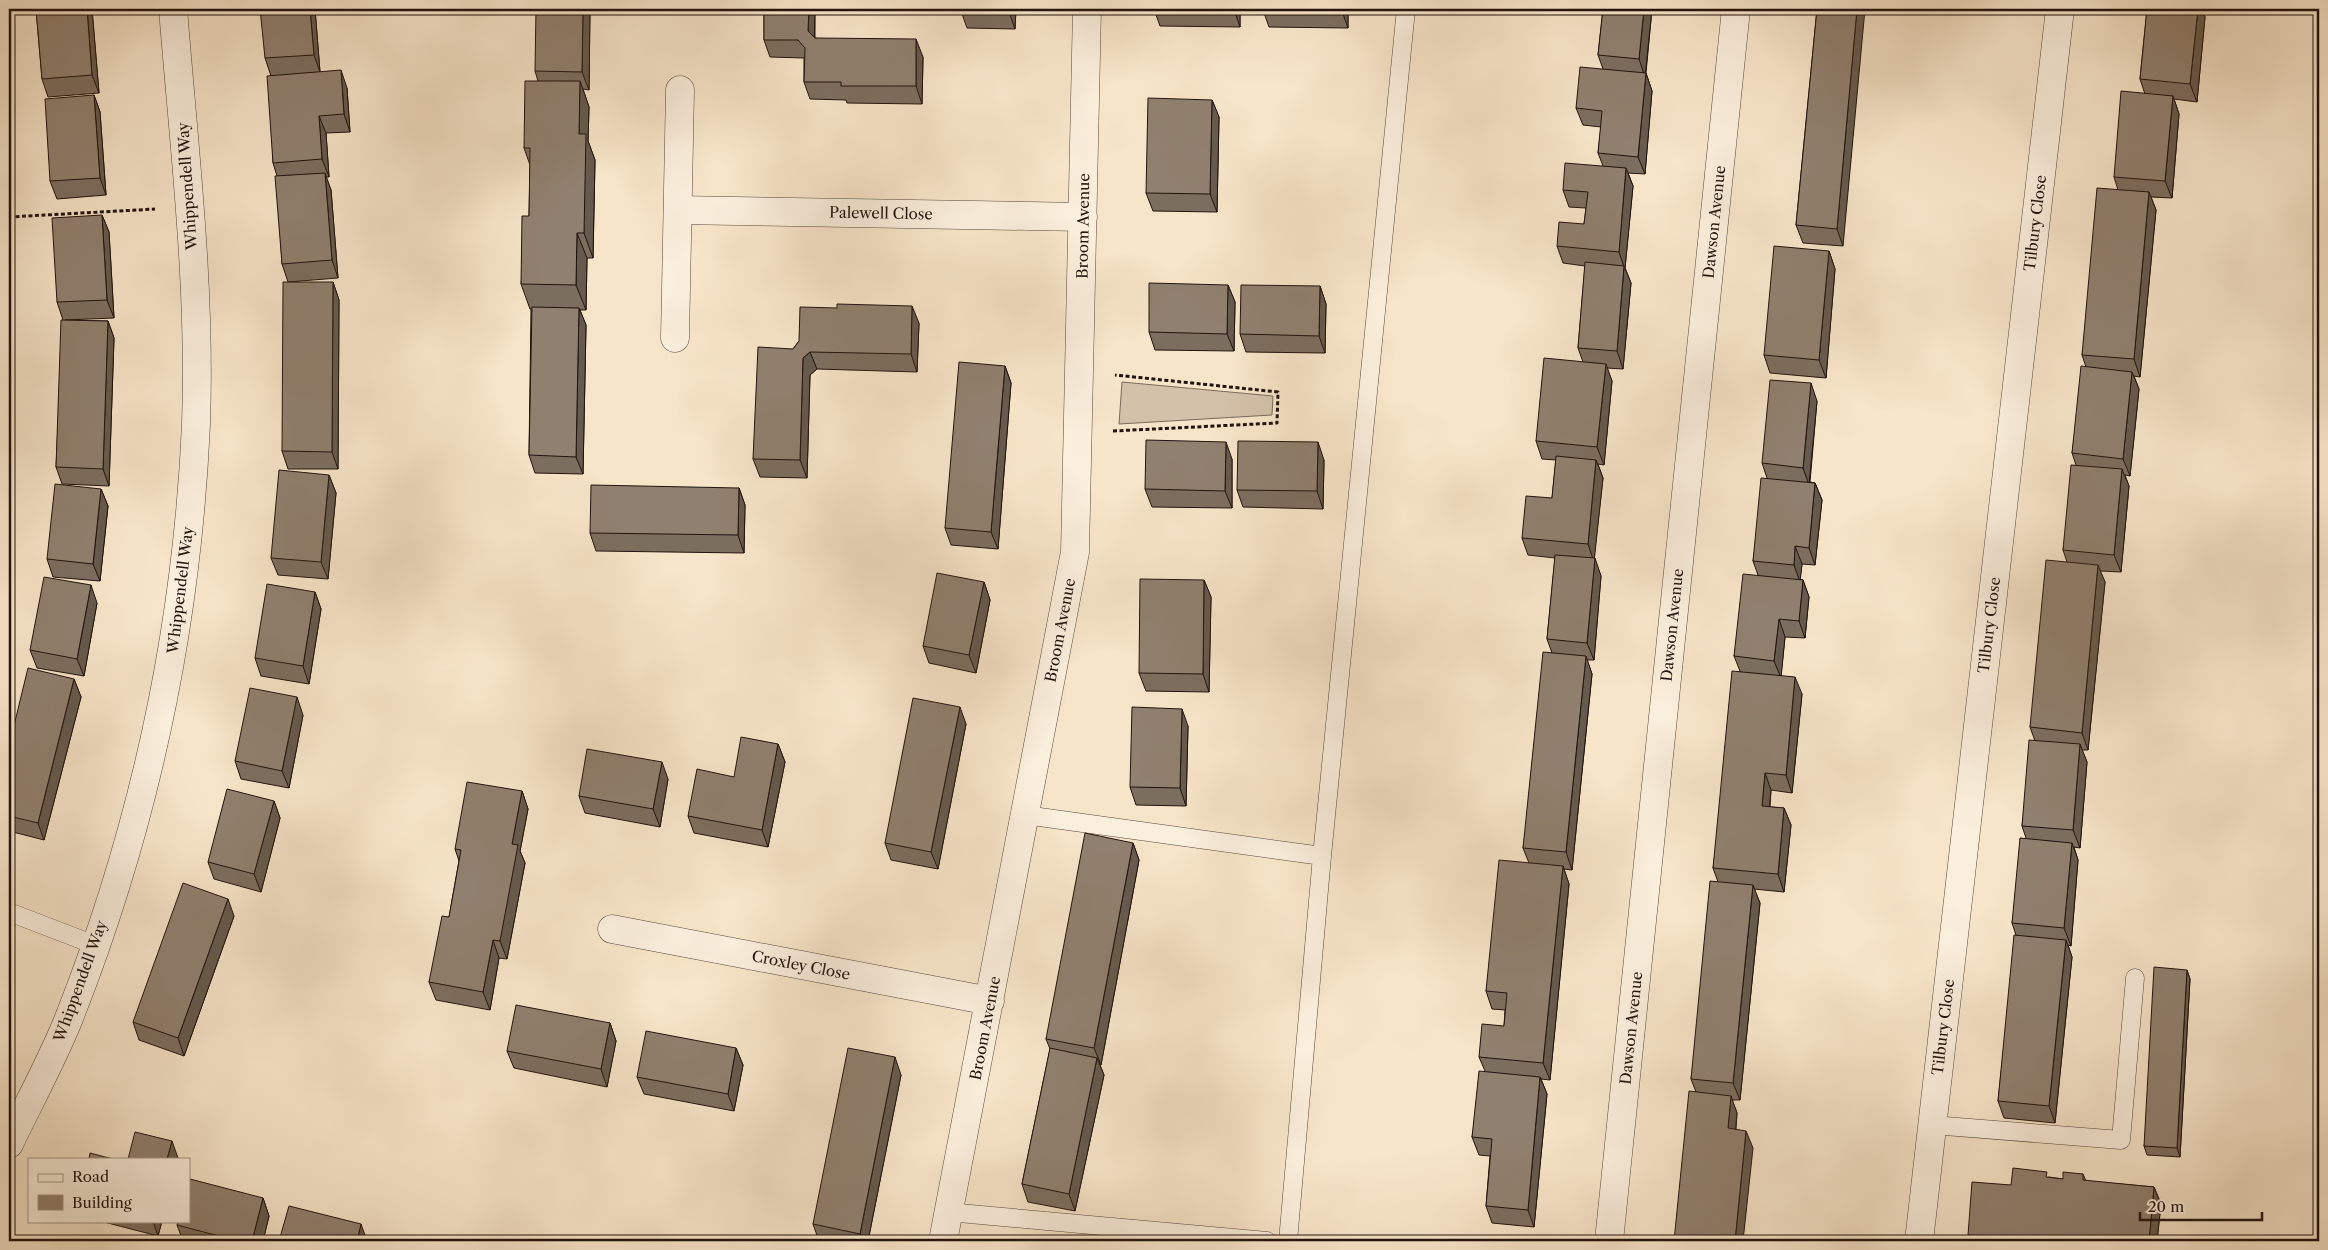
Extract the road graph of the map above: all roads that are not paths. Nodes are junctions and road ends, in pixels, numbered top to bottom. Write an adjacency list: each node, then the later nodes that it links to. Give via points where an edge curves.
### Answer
1 (173, 9): 14 (street, Whippendell Way, via 196,318 196,423 188,543 158,725 134,824)
2 (1087, 9): 8 (street, Broom Avenue)
3 (1406, 9): 11 (lane)
4 (1736, 9): 23 (street, Dawson Avenue)
5 (2060, 9): 17 (street, Tilbury Close)
6 (680, 90): 7 (street)
7 (678, 210): 8 (street, Palewell Close); 9 (street)
8 (1083, 217): 10 (street, Broom Avenue, via 1075,552)
9 (675, 338)
10 (1025, 815): 11 (lane); 16 (street, Broom Avenue)
11 (1322, 856): 22 (lane)
12 (9, 912): 14 (lane)
13 (612, 929): 16 (street, Croxley Close)
14 (95, 944): 18 (street, Whippendell Way, via 66,1024)
15 (2135, 978): 17 (lane, via 2120,1140)
16 (990, 1001): 19 (street, Broom Avenue)
17 (1932, 1125): 24 (street, Tilbury Close)
18 (9, 1144)
19 (948, 1212): 20 (street, Broom Avenue); 21 (lane)
20 (943, 1241)
21 (1268, 1241)
22 (1288, 1241)
23 (1609, 1241)
24 (1918, 1241)

